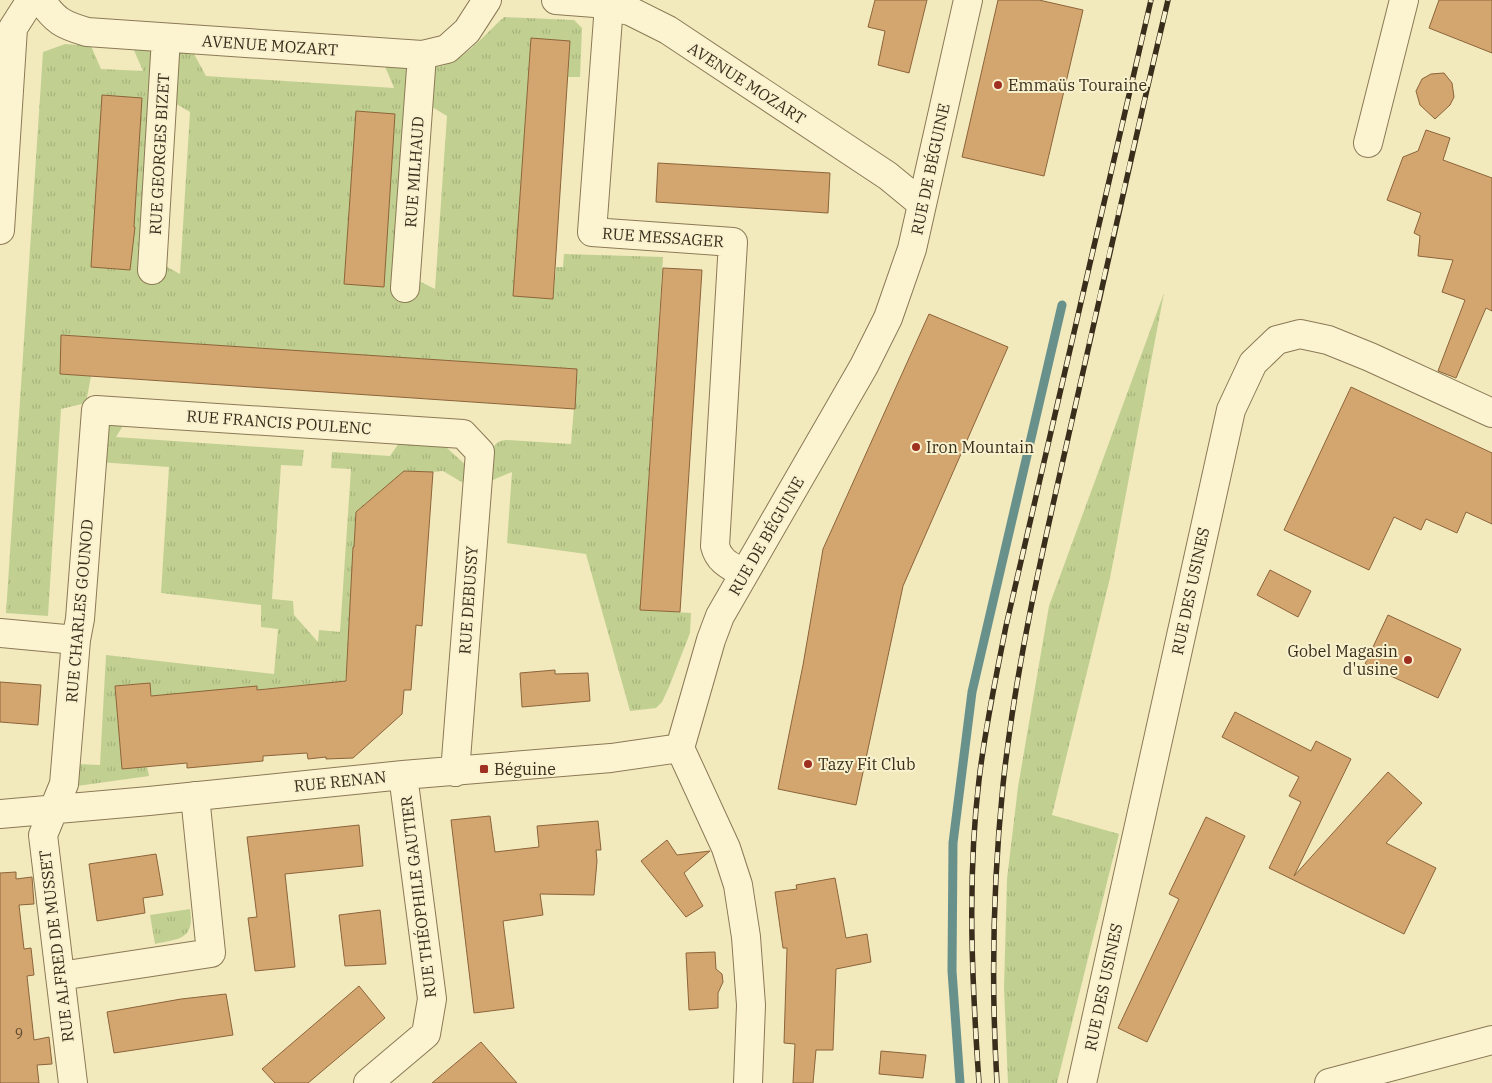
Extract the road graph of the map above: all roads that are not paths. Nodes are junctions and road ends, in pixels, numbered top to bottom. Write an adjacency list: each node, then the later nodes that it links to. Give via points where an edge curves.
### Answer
1 (31, 0): 12 (street, via 13,28)
2 (41, 0): 8 (street, AVENUE MOZART, via 49,12 66,26 87,32)
3 (487, 0): 9 (street, AVENUE MOZART, via 467,31 447,49)
4 (556, 0): 7 (street, AVENUE MOZART)
5 (968, 0): 11 (street, RUE DE BÉGUINE)
6 (1404, 0): 10 (street)
7 (623, 5): 11 (street, AVENUE MOZART, via 668,30 864,159); 18 (street, RUE MESSAGER, via 592,232 733,242 715,546 722,561)
8 (166, 38): 9 (street, AVENUE MOZART); 13 (street, RUE GEORGES BIZET)
9 (422, 55): 14 (street, RUE MILHAUD)
10 (1368, 144)
11 (922, 204): 18 (street, RUE DE BÉGUINE, via 912,249 888,318 864,366)
12 (0, 230)
13 (152, 270)
14 (406, 288)
15 (96, 410): 17 (street, RUE FRANCIS POULENC); 20 (street, RUE CHARLES GOUNOD)
16 (1492, 413): 32 (street, RUE DES USINES, via 1370,357 1328,340 1300,334 1277,340 1253,364 1230,410)
17 (463, 434): 22 (street, RUE DEBUSSY, via 480,452)
18 (744, 574): 21 (street, RUE DE BÉGUINE, via 720,616 711,640)
19 (0, 634): 20 (street)
20 (76, 640): 25 (street, RUE CHARLES GOUNOD, via 64,784)
21 (680, 748): 22 (street, RUE RENAN, via 611,758); 31 (street, via 726,848 738,885 751,996)
22 (455, 772): 23 (street, RUE RENAN)
23 (403, 775): 24 (street, RUE RENAN); 30 (street, RUE THÉOPHILE GAUTIER, via 432,999 426,1034)
24 (195, 796): 25 (street, RUE RENAN); 27 (street, via 211,953)
25 (52, 810): 26 (street, RUE RENAN); 27 (street, RUE ALFRED DE MUSSET, via 43,834)
26 (0, 814)
27 (60, 976): 29 (street, RUE ALFRED DE MUSSET)
28 (1492, 1040): 33 (street)
29 (73, 1083)
30 (368, 1083)
31 (748, 1083)
32 (1082, 1083)
33 (1330, 1083)

